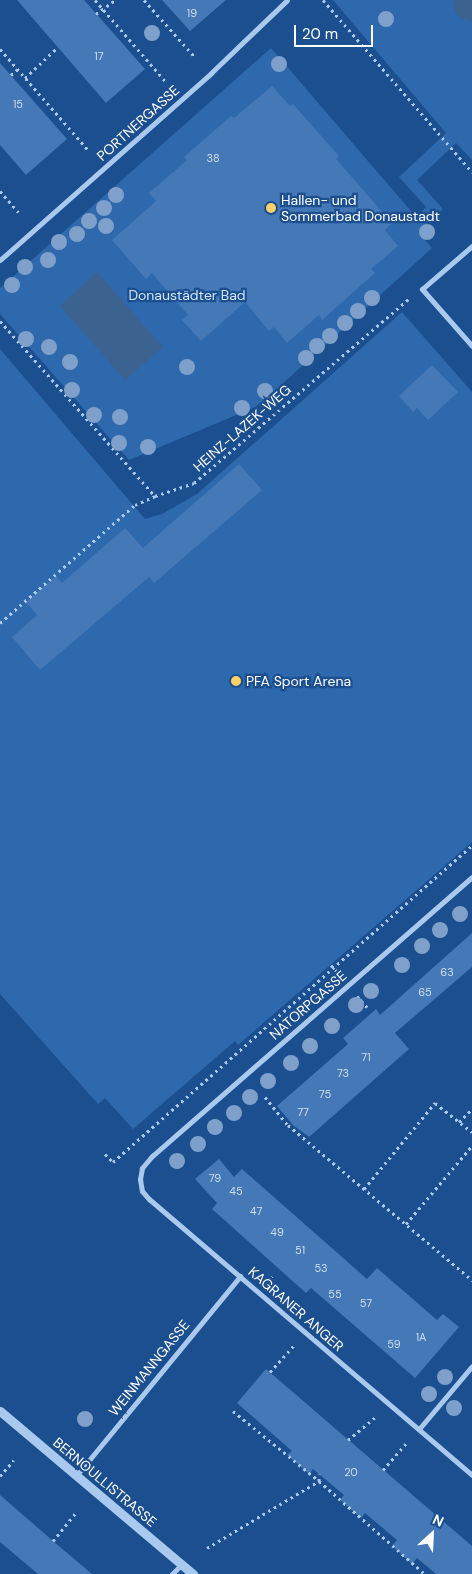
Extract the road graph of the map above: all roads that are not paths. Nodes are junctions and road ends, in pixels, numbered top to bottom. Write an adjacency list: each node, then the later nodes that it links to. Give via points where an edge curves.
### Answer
1 (287, 0): 3 (street, PORTNERGASSE, via 211,74)
2 (472, 246): 4 (street, via 422,289)
3 (0, 260)
4 (472, 346)
5 (472, 877): 6 (street, NATORPGASSE)
6 (158, 1150): 7 (street, KAGRANER ANGER, via 142,1168 142,1191)
7 (240, 1276): 10 (street, KAGRANER ANGER); 12 (street, WEINMANNGASSE)
8 (472, 1366): 10 (street)
9 (0, 1411): 12 (street, BERNOULLISTRASSE)
10 (419, 1429): 11 (street, KAGRANER ANGER)
11 (472, 1475)
12 (76, 1476): 13 (street, BERNOULLISTRASSE)
13 (182, 1564): 14 (street); 15 (street, BERNOULLISTRASSE)
14 (172, 1574)
15 (193, 1574)

